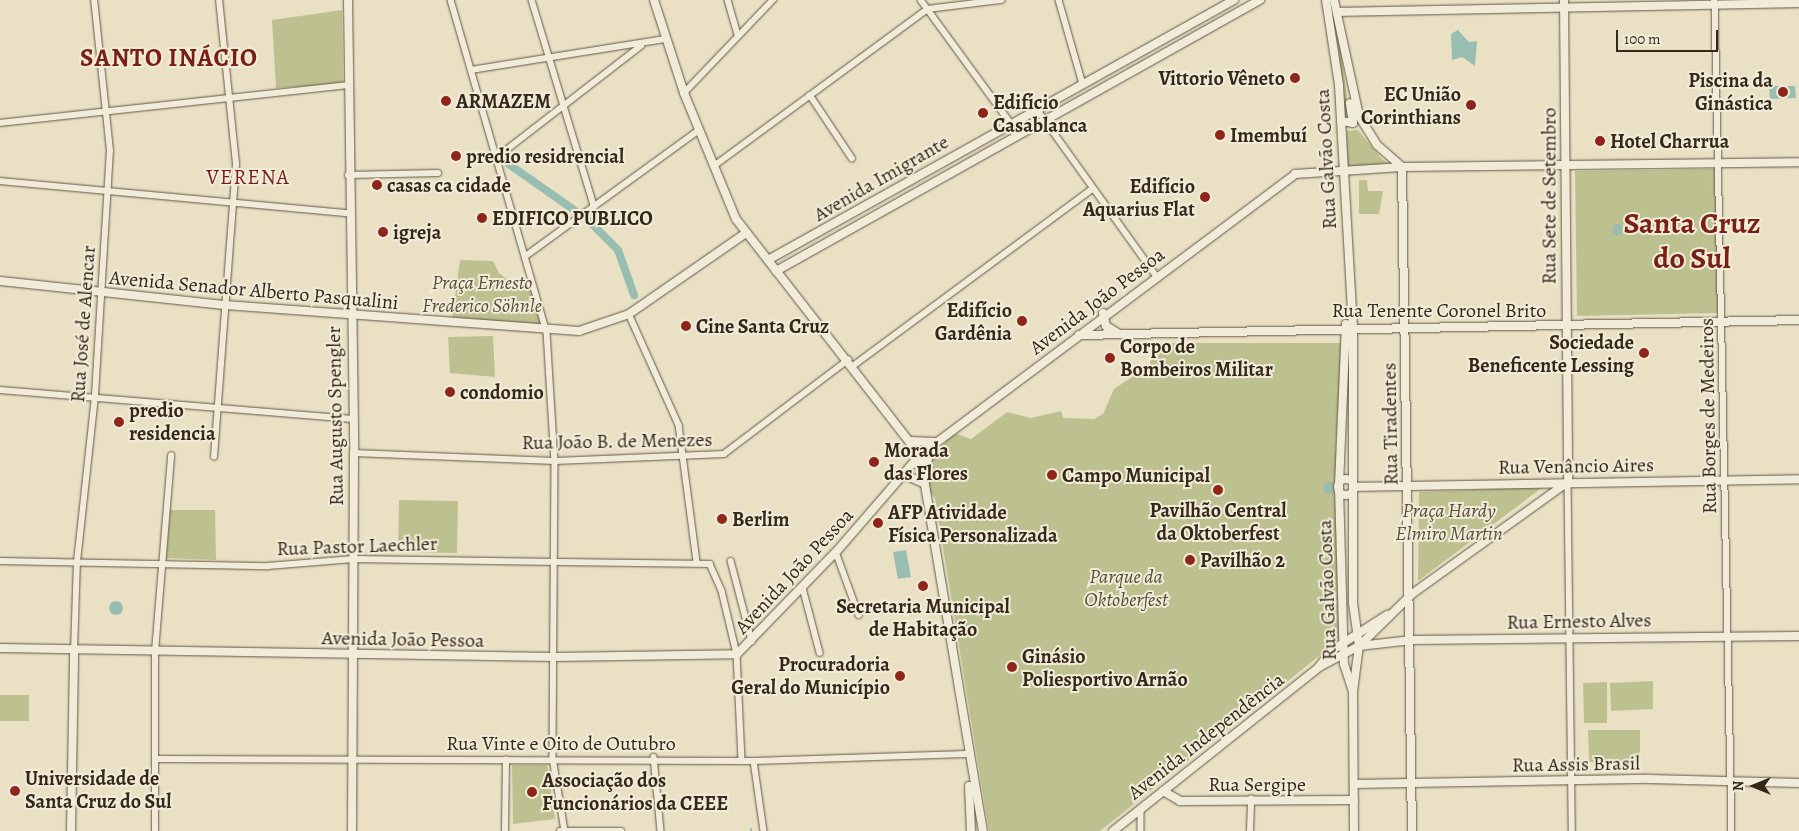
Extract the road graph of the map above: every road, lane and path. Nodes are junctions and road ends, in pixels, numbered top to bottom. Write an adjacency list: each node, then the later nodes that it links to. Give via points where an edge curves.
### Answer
1 (94, 0): 33 (street, Rua José de Alencar)
2 (219, 0): 31 (street)
3 (348, 0): 28 (street, Rua Augusto Spengler)
4 (452, 0): 26 (street)
5 (532, 0): 24 (street)
6 (654, 0): 22 (street)
7 (728, 0): 21 (street)
8 (772, 0): 21 (street)
9 (921, 0): 19 (street)
10 (1001, 0): 19 (street)
11 (1060, 0): 27 (street)
12 (1234, 0): 27 (street, Avenida Imigrante)
13 (1260, 0): 35 (street, Avenida Imigrante)
14 (1326, 0): 38 (street, Rua Galvão Costa, via 1334,30)
15 (1334, 0): 20 (street, Rua Galvão Costa)
16 (1714, 3): 17 (street); 18 (street); 45 (street, Rua Borges de Medeiros)
17 (1799, 3)
18 (1564, 4): 20 (street); 47 (street, Rua Sete de Setembro)
19 (928, 9): 30 (street); 37 (street)
20 (1338, 12): 25 (street, Rua Galvão Costa)
21 (738, 34): 29 (street)
22 (666, 39): 23 (street); 29 (street)
23 (641, 45): 24 (street); 32 (street)
24 (550, 59): 26 (street); 32 (street)
25 (1345, 65): 38 (street, via 1354,121); 39 (street, Rua Galvão Costa)
26 (471, 70): 42 (street)
27 (1083, 84): 34 (street, Avenida Imigrante)
28 (348, 85): 31 (street); 51 (street, Rua Augusto Spengler)
29 (684, 93): 40 (street)
30 (810, 95): 43 (street); 46 (street)
31 (230, 97): 33 (street); 55 (street, via 236,164)
32 (564, 107): 42 (street); 56 (street)
33 (107, 109): 36 (street); 54 (street, Rua José de Alencar)
34 (1037, 109): 35 (street); 37 (street, Avenida Imigrante)
35 (1044, 120): 41 (street, Avenida Imigrante); 53 (street)
36 (0, 123)
37 (1010, 123): 41 (street); 59 (street, Avenida Imigrante)
38 (1341, 124): 39 (street); 49 (street, Rua Galvão Costa)
39 (1363, 126): 48 (street, Rua Galvão Costa)
40 (699, 130): 46 (street); 56 (street)
41 (1018, 133): 60 (street, Avenida Imigrante)
42 (496, 158): 61 (street)
43 (852, 158)
44 (1799, 162): 45 (street, Avenida João Pessoa)
45 (1719, 164): 47 (street, Avenida João Pessoa); 72 (street, Rua Borges de Medeiros)
46 (714, 166): 58 (street)
47 (1565, 166): 48 (street, Avenida João Pessoa); 73 (street, Rua Sete de Setembro)
48 (1402, 167): 49 (street, Avenida João Pessoa); 74 (street, Rua Tiradentes)
49 (1342, 170): 64 (street, Avenida João Pessoa, via 1305,171 1290,177); 75 (street, Rua Galvão Costa)
50 (438, 173): 51 (street)
51 (348, 175): 57 (street, Rua Augusto Spengler)
52 (0, 181): 54 (street)
53 (1092, 190): 64 (street); 79 (street, Rua João B. de Menezes)
54 (108, 191): 55 (street); 66 (street, Rua José de Alencar)
55 (234, 202): 57 (street); 67 (street)
56 (594, 205): 61 (street)
57 (348, 214): 69 (street, Rua Augusto Spengler)
58 (746, 233): 62 (street); 70 (street, Avenida Senador Alberto Pasqualini)
59 (804, 240): 60 (street); 62 (street, Avenida Imigrante)
60 (811, 251): 63 (street, Avenida Imigrante)
61 (527, 254): 76 (street)
62 (768, 260): 63 (street)
63 (776, 271): 79 (street)
64 (1156, 275): 68 (street, Avenida João Pessoa)
65 (0, 281): 66 (street, Avenida Senador Alberto Pasqualini)
66 (102, 294): 67 (street, Avenida Senador Alberto Pasqualini); 81 (street, Rua José de Alencar)
67 (225, 305): 69 (street, Avenida Senador Alberto Pasqualini); 82 (street)
68 (1103, 313): 77 (street, via 1106,326); 78 (street, Avenida João Pessoa)
69 (349, 314): 76 (street, Avenida Senador Alberto Pasqualini); 83 (street, Rua Augusto Spengler)
70 (630, 314): 76 (street, Avenida Senador Alberto Pasqualini, via 579,331); 90 (street, via 673,408)
71 (1799, 320): 72 (street, Rua Tenente Coronel Brito)
72 (1722, 321): 73 (street, Rua Tenente Coronel Brito); 95 (street, Rua Borges de Medeiros)
73 (1566, 325): 74 (street, Rua Tenente Coronel Brito); 96 (street, Rua Sete de Setembro)
74 (1405, 326): 75 (street, Rua Tenente Coronel Brito); 97 (street, Rua Tiradentes)
75 (1349, 327): 77 (street, Rua Tenente Coronel Brito); 98 (street, Rua Galvão Costa); 99 (street, Rua Galvão Costa)
76 (547, 332): 91 (street)
77 (1116, 332): 78 (street, Rua Tenente Coronel Brito)
78 (1079, 335): 85 (street, Avenida João Pessoa)
79 (851, 363): 84 (street); 90 (street, Rua João B. de Menezes, via 732,452)
80 (0, 390): 81 (street)
81 (95, 395): 82 (street); 105 (street, Rua José de Alencar)
82 (217, 406): 83 (street); 89 (street)
83 (354, 418): 86 (street, Rua Augusto Spengler)
84 (909, 440): 85 (street); 87 (street)
85 (934, 444): 87 (street, Avenida João Pessoa); 94 (street)
86 (354, 453): 91 (street, Rua João B. de Menezes); 101 (street, Rua Augusto Spengler)
87 (920, 454): 92 (street, Avenida João Pessoa); 94 (street)
88 (171, 456): 107 (street)
89 (214, 457)
90 (687, 458): 91 (street, Rua João B. de Menezes); 106 (street)
91 (555, 461): 102 (street)
92 (903, 474): 94 (street); 100 (street, Avenida João Pessoa)
93 (1799, 479): 95 (street, Rua Venâncio Aires)
94 (923, 480): 130 (street)
95 (1726, 480): 96 (street, Rua Venâncio Aires); 113 (street, Rua Borges de Medeiros)
96 (1568, 482): 97 (street, Rua Venâncio Aires); 109 (street, Avenida Independência); 115 (street)
97 (1406, 486): 99 (street, Rua Venâncio Aires); 109 (street, Rua Tiradentes)
98 (1339, 487): 99 (street, via 1346,478); 117 (street, Rua Galvão Costa)
99 (1354, 487): 112 (street, Rua Galvão Costa)
100 (836, 552): 108 (street, Avenida João Pessoa); 110 (street)
101 (353, 559): 102 (street, Rua Pastor Laechler); 107 (street, Rua Pastor Laechler, via 268,566); 124 (street, Rua Augusto Spengler)
102 (554, 559): 106 (street, Rua Pastor Laechler); 127 (street)
103 (0, 560): 105 (street, Rua Pastor Laechler)
104 (731, 561): 118 (street)
105 (77, 562): 107 (street, Rua Pastor Laechler); 121 (street, Rua José de Alencar)
106 (697, 562): 125 (street, Rua Pastor Laechler, via 714,566)
107 (160, 563): 122 (street)
108 (804, 588): 118 (street, Avenida João Pessoa); 123 (street)
109 (1412, 594): 111 (street, Avenida Independência); 116 (street, Rua Tiradentes)
110 (859, 615)
111 (1387, 615): 112 (street, Avenida Independência); 119 (street, Avenida Independência)
112 (1357, 633): 117 (street, Avenida Independência); 119 (street, Rua Galvão Costa)
113 (1729, 636): 114 (street, Rua Ernesto Alves); 115 (street, Rua Ernesto Alves); 140 (street, Rua Borges de Medeiros)
114 (1799, 636)
115 (1571, 637): 116 (street, Rua Ernesto Alves); 139 (street)
116 (1412, 640): 119 (street, Rua Ernesto Alves); 141 (street, Rua Tiradentes)
117 (1343, 642): 126 (street, Rua Galvão Costa); 128 (street, Avenida Independência)
118 (752, 643): 125 (street, Avenida João Pessoa)
119 (1359, 646): 126 (street, Avenida Independência); 129 (street, Rua Galvão Costa)
120 (0, 648): 121 (street, Avenida João Pessoa)
121 (74, 651): 122 (street, Avenida João Pessoa); 150 (street)
122 (155, 652): 124 (street, Avenida João Pessoa); 134 (street)
123 (820, 653)
124 (351, 654): 127 (street, Avenida João Pessoa); 132 (street, Rua Augusto Spengler)
125 (737, 654): 127 (street, Avenida João Pessoa); 136 (street)
126 (1344, 656): 128 (street, Avenida Independência); 129 (street, Rua Galvão Costa)
127 (554, 657): 133 (street)
128 (1319, 667): 144 (street, Avenida Independência)
129 (1353, 691): 143 (street, Rua Galvão Costa)
130 (966, 754): 137 (street, Rua Vinte e Oito de Outubro); 138 (street)
131 (654, 757): 133 (street, Rua Vinte e Oito de Outubro); 136 (street, Rua Vinte e Oito de Outubro); 157 (street)
132 (351, 758): 134 (street, Rua Vinte e Oito de Outubro); 135 (street, Rua Vinte e Oito de Outubro); 152 (street, Rua Augusto Spengler)
133 (553, 758): 135 (street, Rua Vinte e Oito de Outubro); 155 (street)
134 (156, 759): 151 (street)
135 (506, 760): 153 (street)
136 (742, 761): 137 (street, Rua Vinte e Oito de Outubro)
137 (754, 761): 158 (street)
138 (969, 767): 148 (street); 149 (street)
139 (1572, 780): 140 (street, Rua Assis Brasil); 141 (street, Rua Assis Brasil); 164 (street)
140 (1732, 780): 142 (street, Rua Assis Brasil); 165 (street, Rua Borges de Medeiros)
141 (1412, 783): 143 (street, Rua Assis Brasil); 163 (street, Rua Tiradentes)
142 (1799, 783)
143 (1354, 784): 146 (street, Rua Galvão Costa)
144 (1163, 791): 145 (street, Rua Sergipe, via 1180,801); 147 (street, Avenida Independência)
145 (1251, 799): 146 (street, Rua Sergipe); 161 (street)
146 (1354, 800): 162 (street, Rua Galvão Costa)
147 (1141, 808): 159 (street, Avenida Independência); 160 (street)
148 (971, 829): 149 (street)
149 (982, 830)
150 (71, 831)
151 (156, 831)
152 (352, 831)
153 (505, 831)
154 (560, 831): 155 (street)
155 (565, 831): 156 (street)
156 (621, 831)
157 (661, 831)
158 (764, 831)
159 (1113, 831)
160 (1141, 831)
161 (1250, 831)
162 (1354, 831)
163 (1412, 831)
164 (1572, 831)
165 (1732, 831)

